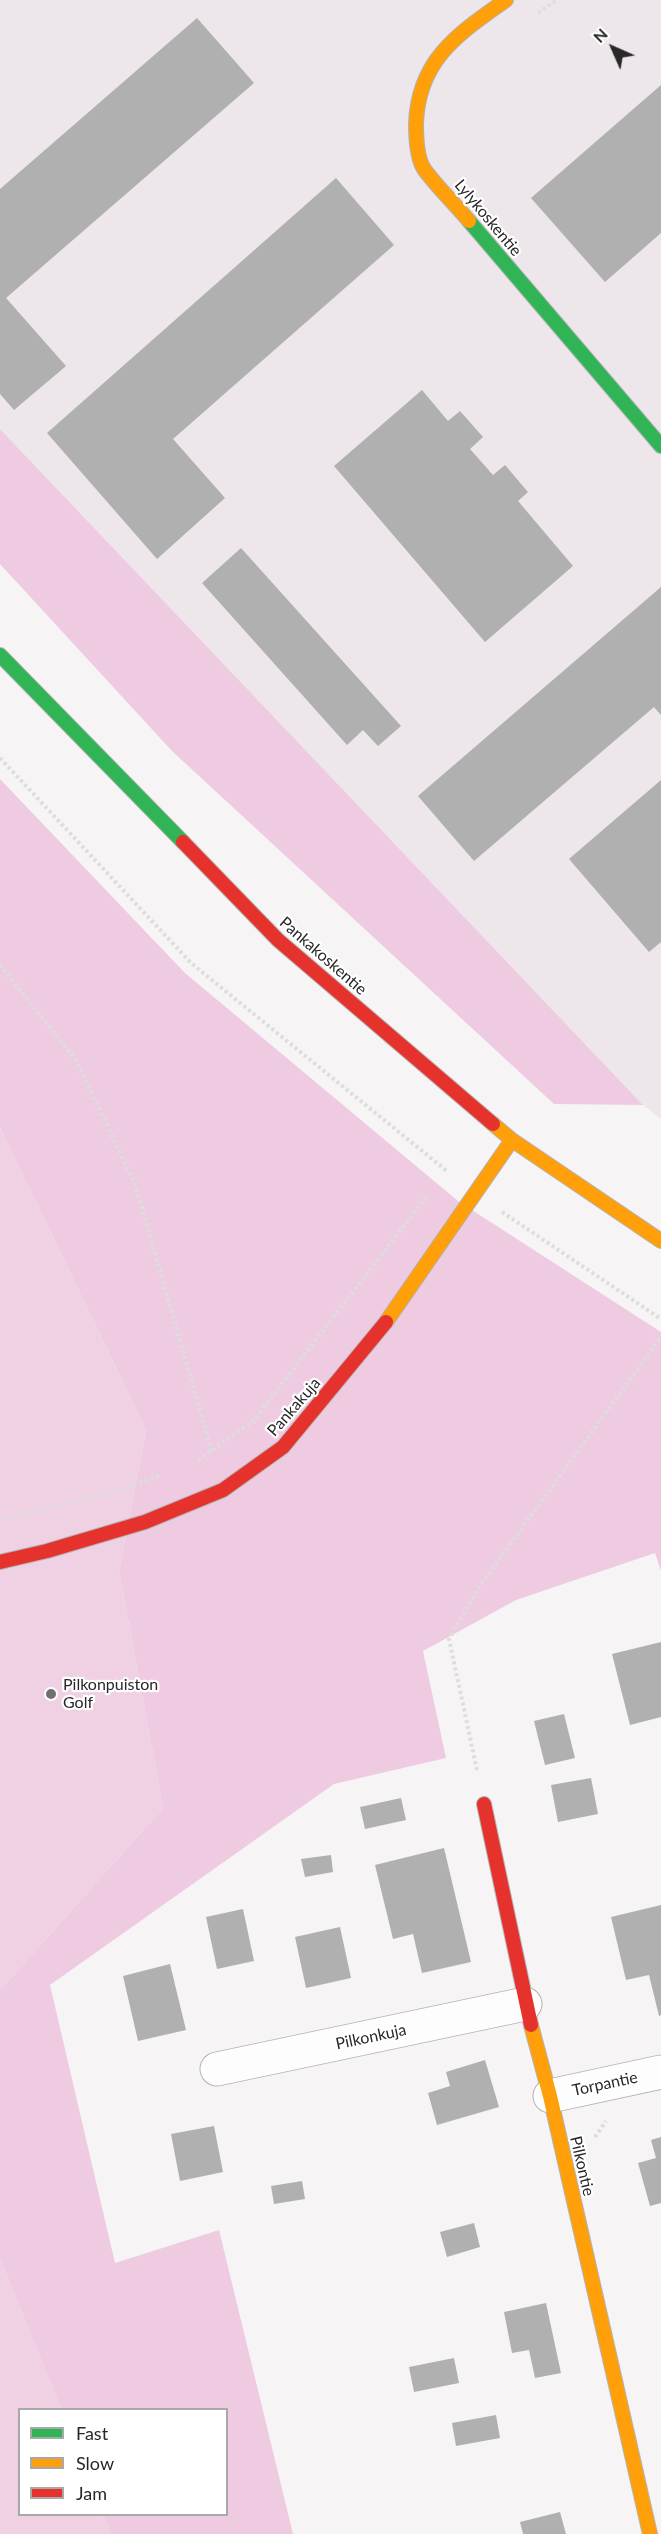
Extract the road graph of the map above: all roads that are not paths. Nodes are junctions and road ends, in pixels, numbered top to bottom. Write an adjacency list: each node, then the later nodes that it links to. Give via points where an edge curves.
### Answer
1 (506, 0): 2 (street, Lylykoskentie, via 454,36 432,64 418,95 416,131 423,167)
2 (661, 446)
3 (0, 655): 4 (street, Pankakoskentie, via 278,940)
4 (512, 1140): 5 (street, Pankakoskentie); 6 (street, Pankakuja, via 380,1330 284,1447 223,1490 145,1522)
5 (661, 1241)
6 (0, 1562)
7 (484, 1804): 8 (street, Pilkontie)
8 (525, 2004): 9 (street, Pilkonkuja); 11 (street, Pilkontie)
9 (217, 2069)
10 (661, 2072): 11 (street, Torpantie)
11 (550, 2096): 12 (street, Pilkontie)
12 (650, 2534)

